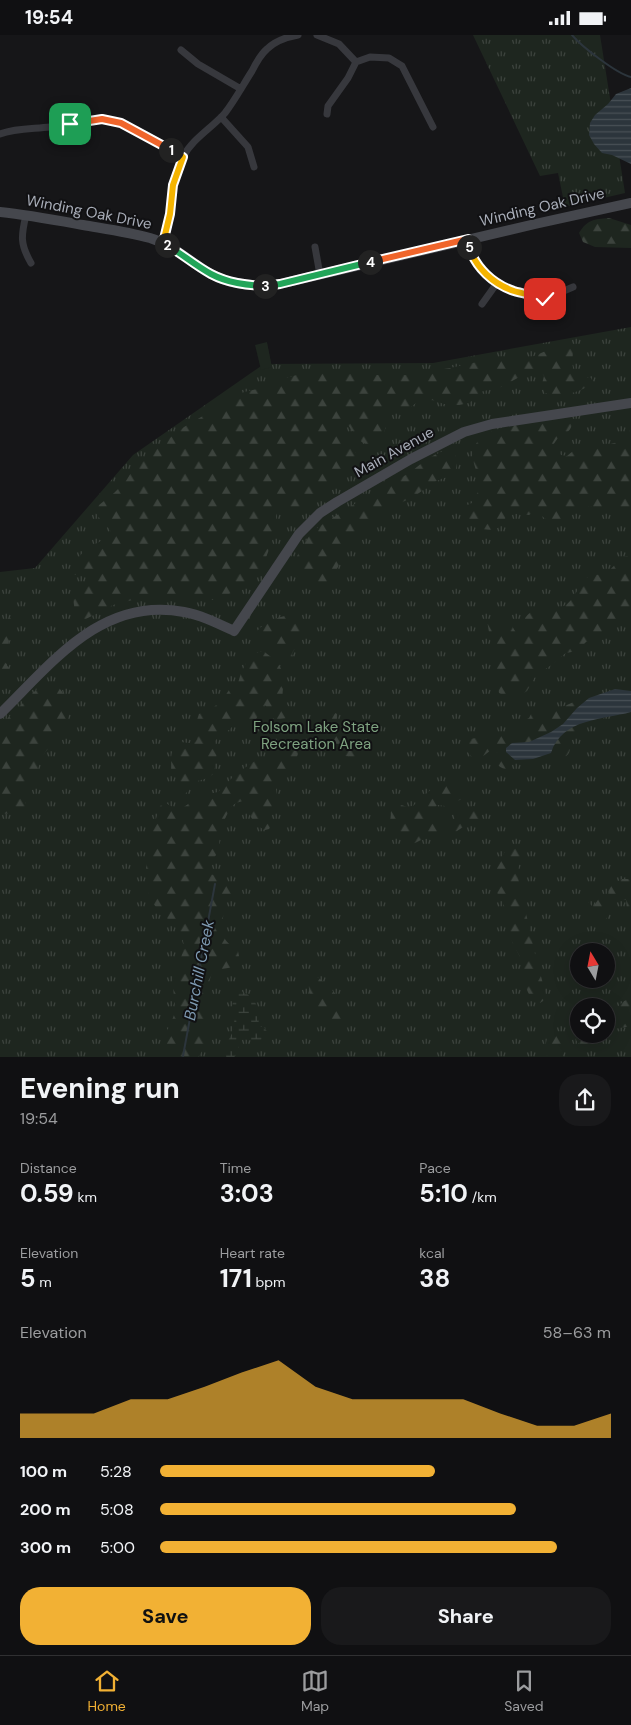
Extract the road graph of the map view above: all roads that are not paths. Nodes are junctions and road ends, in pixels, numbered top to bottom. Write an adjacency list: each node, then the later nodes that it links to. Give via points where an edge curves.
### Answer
1 (298, 35): 5 (street, via 267,48)
2 (318, 35): 4 (street, via 339,44)
3 (182, 50): 5 (street, via 198,64)
4 (356, 62): 6 (street, via 328,105); 8 (street, via 370,57 389,58 402,65)
5 (241, 89): 7 (street)
6 (327, 114)
7 (221, 117): 10 (street); 11 (street, via 248,147)
8 (433, 127)
9 (0, 133): 10 (street, via 102,119 121,123)
10 (183, 157): 16 (street, via 173,185)
11 (254, 167)
12 (631, 203): 15 (street, Winding Oak Drive)
13 (0, 212): 14 (street, Winding Oak Drive)
14 (26, 215): 16 (street, Winding Oak Drive, via 129,233); 18 (street, via 22,242)
15 (468, 239): 19 (street, Winding Oak Drive); 20 (street, via 477,264)
16 (163, 243): 19 (street, Winding Oak Drive, via 210,273 236,283 267,286)
17 (315, 247): 19 (street)
18 (32, 263)
19 (320, 275)
20 (497, 283): 21 (street, via 545,299); 22 (street)
21 (573, 287)
22 (482, 304)
23 (631, 403): 24 (street, Main Avenue, via 492,423 455,435 331,506 307,525 234,631 182,612 132,612 94,627)
24 (0, 714)

